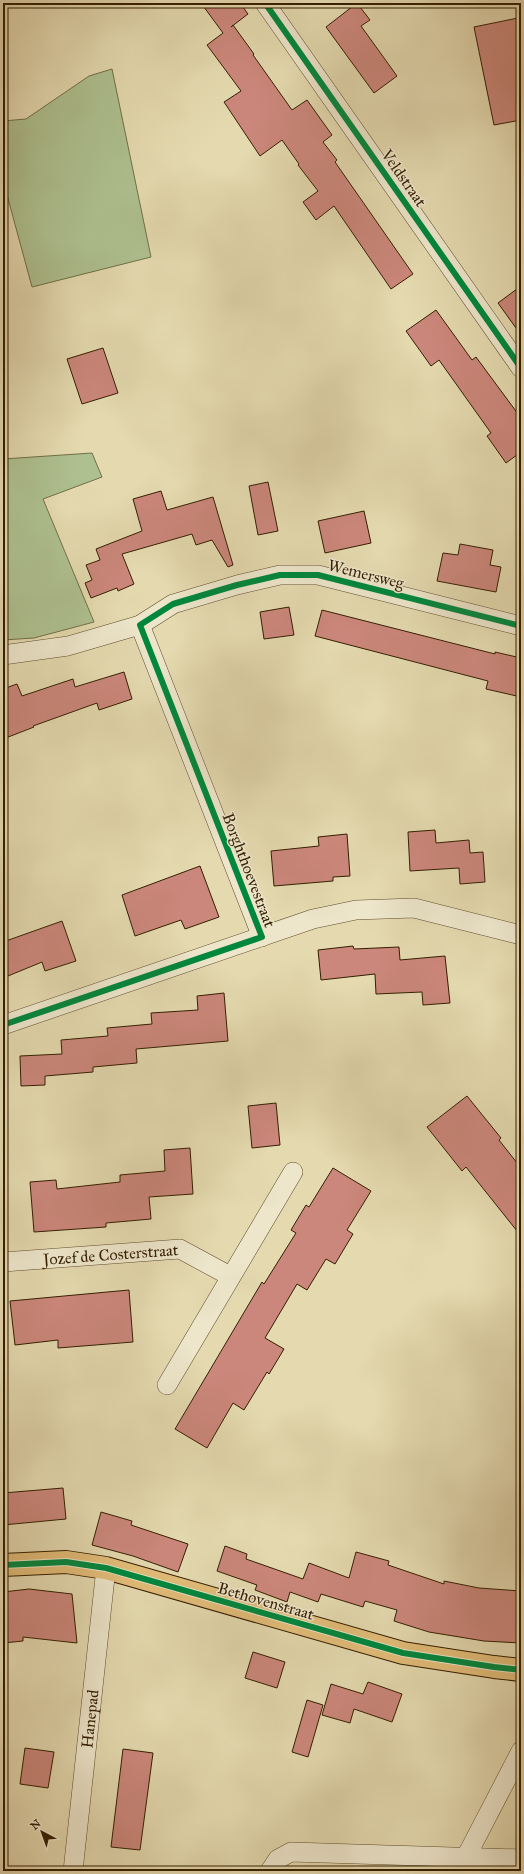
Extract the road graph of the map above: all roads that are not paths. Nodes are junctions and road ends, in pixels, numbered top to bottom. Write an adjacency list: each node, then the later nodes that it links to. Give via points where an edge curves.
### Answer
1 (265, 3): 2 (street, Veldstraat)
2 (521, 368)
3 (140, 625): 4 (street, Wemersweg, via 173,604 237,585 280,575 318,575); 5 (street, Wemersweg, via 68,646); 7 (street, Borghthoevestraat)
4 (521, 626)
5 (3, 655)
6 (521, 935): 7 (street, Borghthoevestraat, via 414,908 356,910 313,919)
7 (262, 937): 8 (street, Borghthoevestraat)
8 (3, 1025)
9 (293, 1172): 11 (street)
10 (3, 1262): 11 (street, Jozef de Costerstraat, via 180,1249)
11 (230, 1276): 12 (street)
12 (167, 1385)
13 (3, 1565): 14 (main road, Bethovenstraat, via 66,1562)
14 (106, 1568): 15 (main road, Bethovenstraat, via 403,1654); 19 (street, Hanepad)
15 (521, 1670)
16 (521, 1751): 17 (street)
17 (466, 1857): 18 (street); 20 (street, via 291,1852 278,1859)
18 (521, 1859)
19 (73, 1871)
20 (270, 1871)

